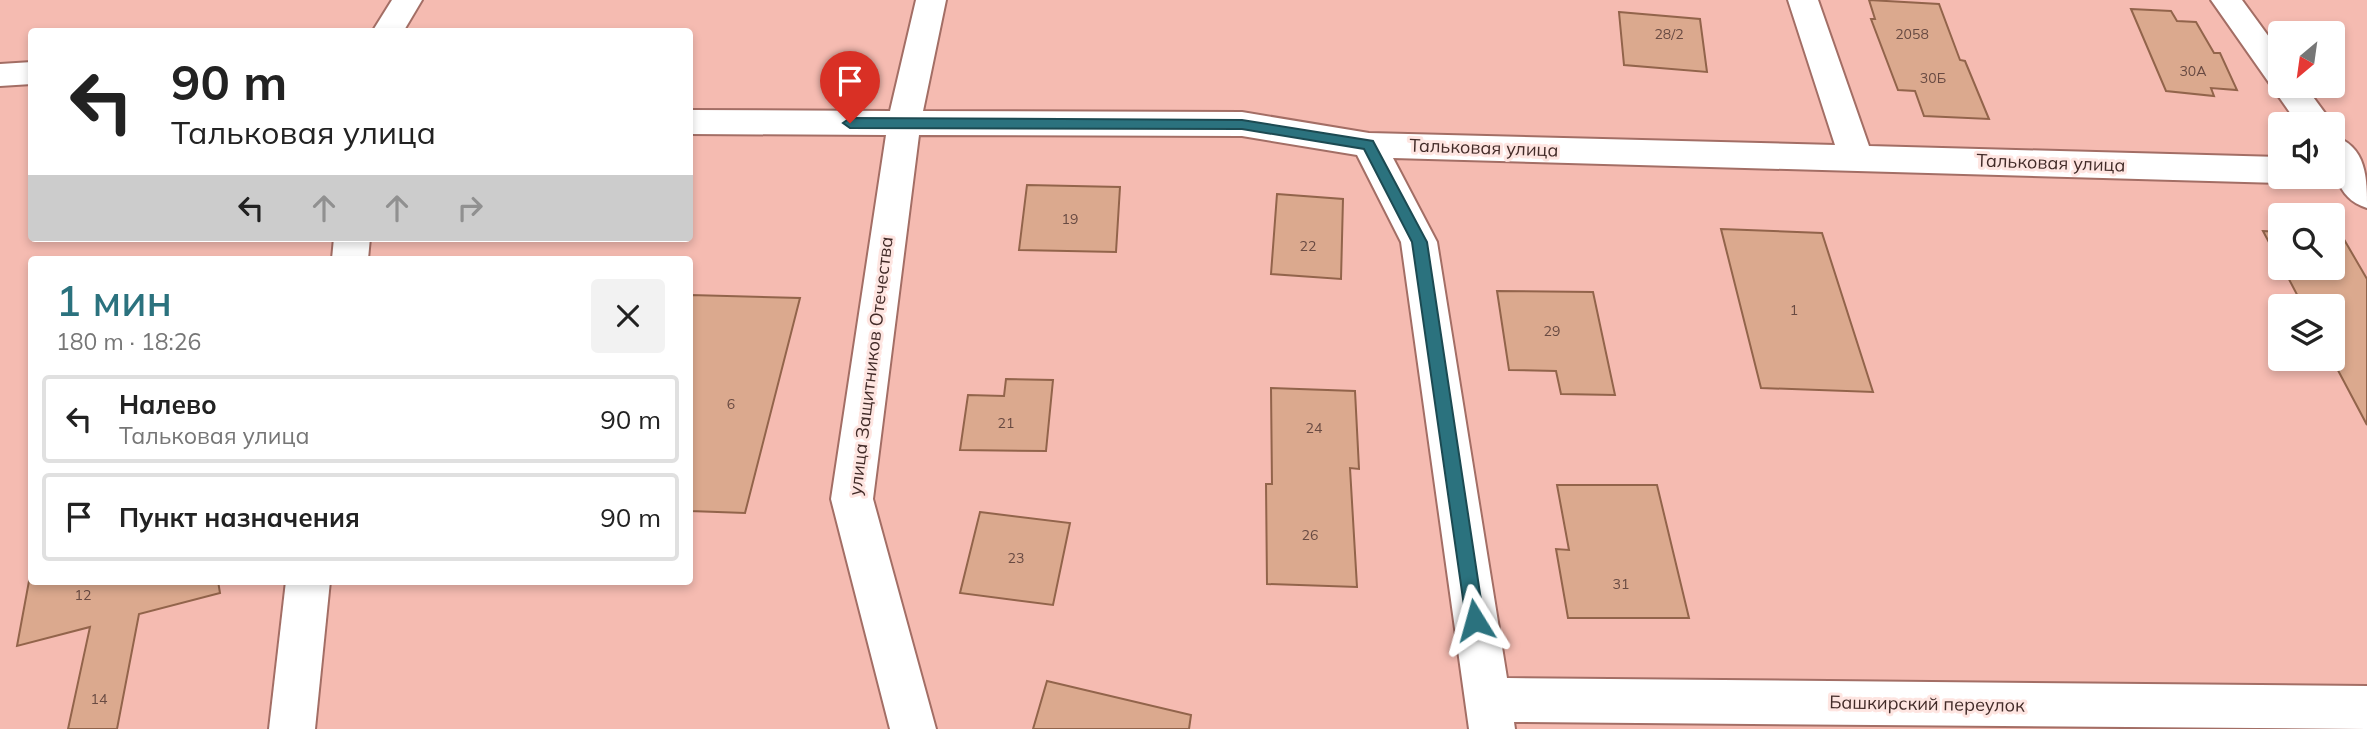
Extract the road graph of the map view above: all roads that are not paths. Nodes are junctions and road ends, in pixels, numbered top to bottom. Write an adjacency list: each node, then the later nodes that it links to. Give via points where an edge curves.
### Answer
1 (407, 0): 5 (street)
2 (932, 0): 10 (street, улица Защитников Отечества)
3 (1803, 0): 12 (street)
4 (2226, 0): 6 (street)
5 (390, 28)
6 (2268, 58)
7 (28, 73): 8 (street)
8 (0, 75)
9 (693, 122): 10 (street, Тальковая улица)
10 (904, 123): 11 (street, Тальковая улица, via 1242,124); 18 (street, улица Защитников Отечества, via 852,499)
11 (1368, 145): 12 (street, Тальковая улица); 16 (street, via 1419,242)
12 (1856, 158): 13 (street, Тальковая улица)
13 (2268, 170)
14 (308, 585): 17 (street)
15 (2367, 708): 16 (street, Башкирский переулок)
16 (1490, 715)
17 (292, 729)
18 (913, 729)

